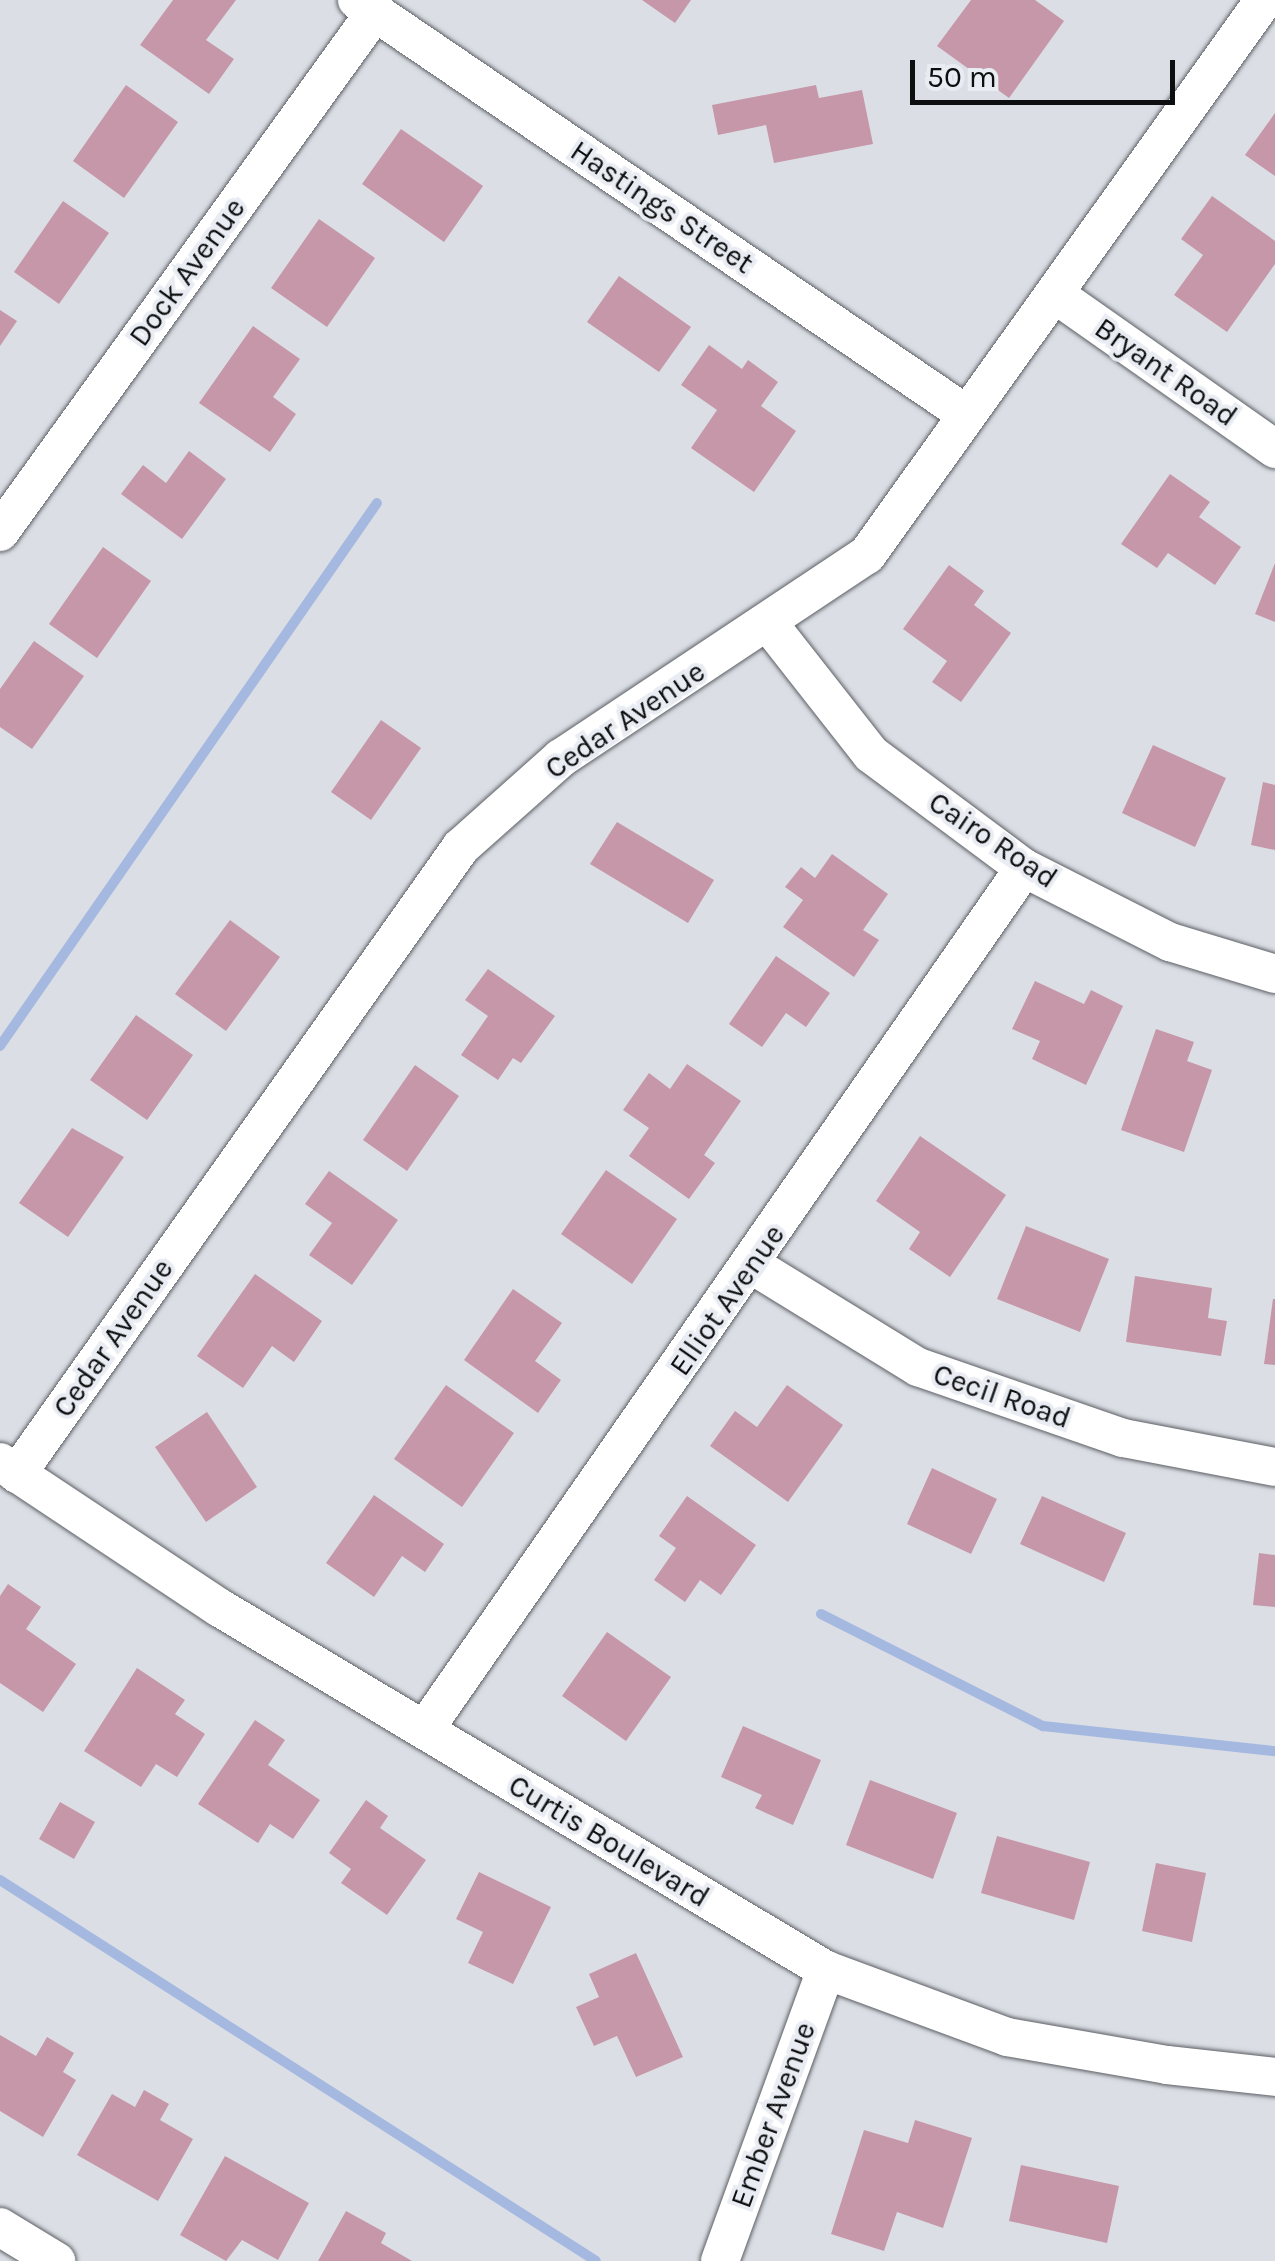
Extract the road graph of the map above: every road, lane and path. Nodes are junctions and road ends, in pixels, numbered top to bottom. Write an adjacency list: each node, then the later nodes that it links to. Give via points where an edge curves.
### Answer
1 (1264, 0): 3 (street, Cedar Avenue)
2 (366, 6): 4 (street, Hastings Street); 6 (street, Dock Avenue)
3 (1056, 295): 4 (street, Cedar Avenue); 5 (street, Bryant Road)
4 (966, 414): 7 (street, Cedar Avenue, via 867,556)
5 (1275, 449)
6 (0, 532)
7 (770, 624): 8 (street, Cairo Road, via 870,754); 12 (street, Cedar Avenue, via 561,758 461,847)
8 (1024, 868): 9 (street, Cairo Road, via 1170,942); 10 (street, Elliot Avenue)
9 (1275, 974)
10 (752, 1265): 11 (street, Cecil Road, via 918,1367 1123,1438); 13 (street, Elliot Avenue)
11 (1275, 1467)
12 (9, 1468): 13 (street, Curtis Boulevard, via 220,1608)
13 (425, 1729): 14 (street, Curtis Boulevard)
14 (826, 1970): 15 (street, Curtis Boulevard, via 1007,2038); 18 (street, Ember Avenue)
15 (1275, 2077)
16 (0, 2227): 17 (street)
17 (56, 2261)
18 (720, 2261)

